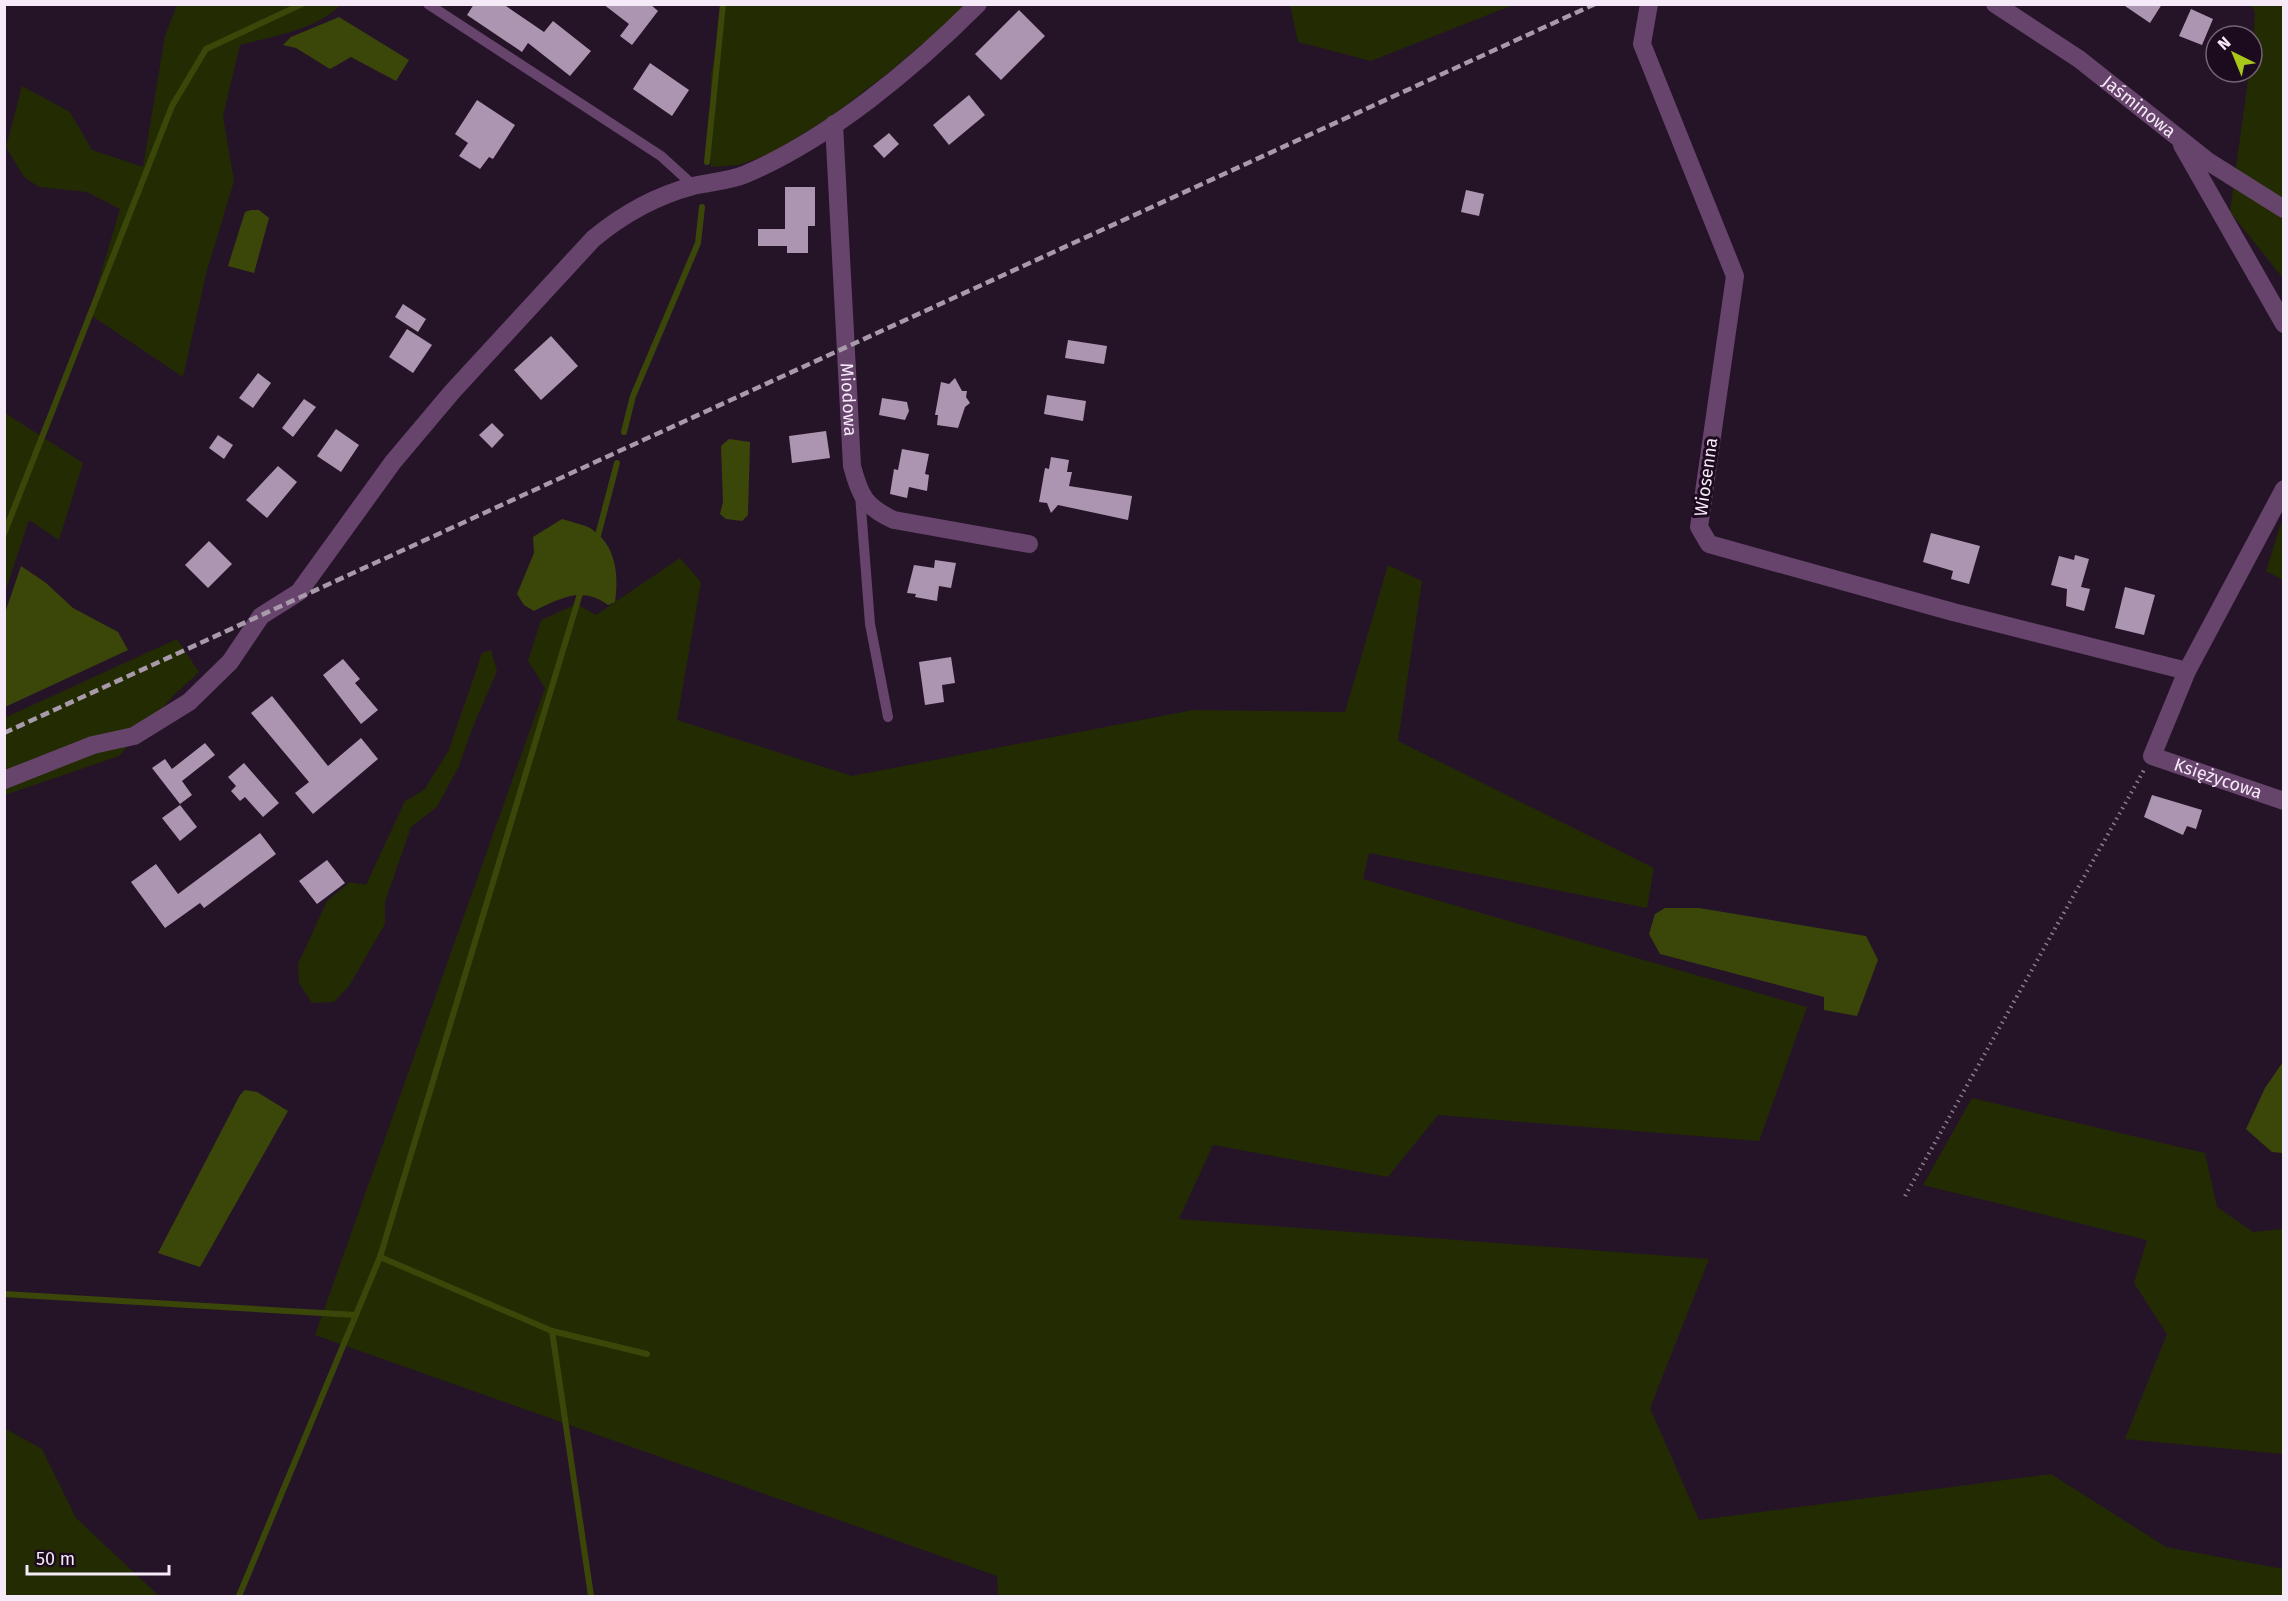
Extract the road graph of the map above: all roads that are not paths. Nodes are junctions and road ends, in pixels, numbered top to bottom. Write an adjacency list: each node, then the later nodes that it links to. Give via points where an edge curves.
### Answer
1 (428, 4): 7 (lane, via 662,156)
2 (978, 4): 5 (street, via 860,107)
3 (1649, 4): 13 (street, Wiosenna, via 1642,44 1735,276 1699,527 1709,544 1953,612)
4 (1995, 4): 6 (street, Jaśminowa, via 2079,59)
5 (834, 124): 7 (street, via 805,144 744,175); 11 (street, Miodowa, via 852,466)
6 (2176, 135): 8 (street, Jaśminowa, via 2240,183); 9 (street)
7 (694, 186): 15 (street, via 663,195 626,214 593,239 393,462 299,592 261,615 230,662 189,702 134,736 93,745)
8 (2283, 209)
9 (2283, 324)
10 (2283, 489): 13 (street)
11 (860, 495): 12 (street, via 879,514 894,520); 14 (lane, via 870,624)
12 (1029, 544)
13 (2187, 670): 16 (street, Księżycowa, via 2152,756)
14 (888, 717)
15 (4, 780)
16 (2283, 801)

